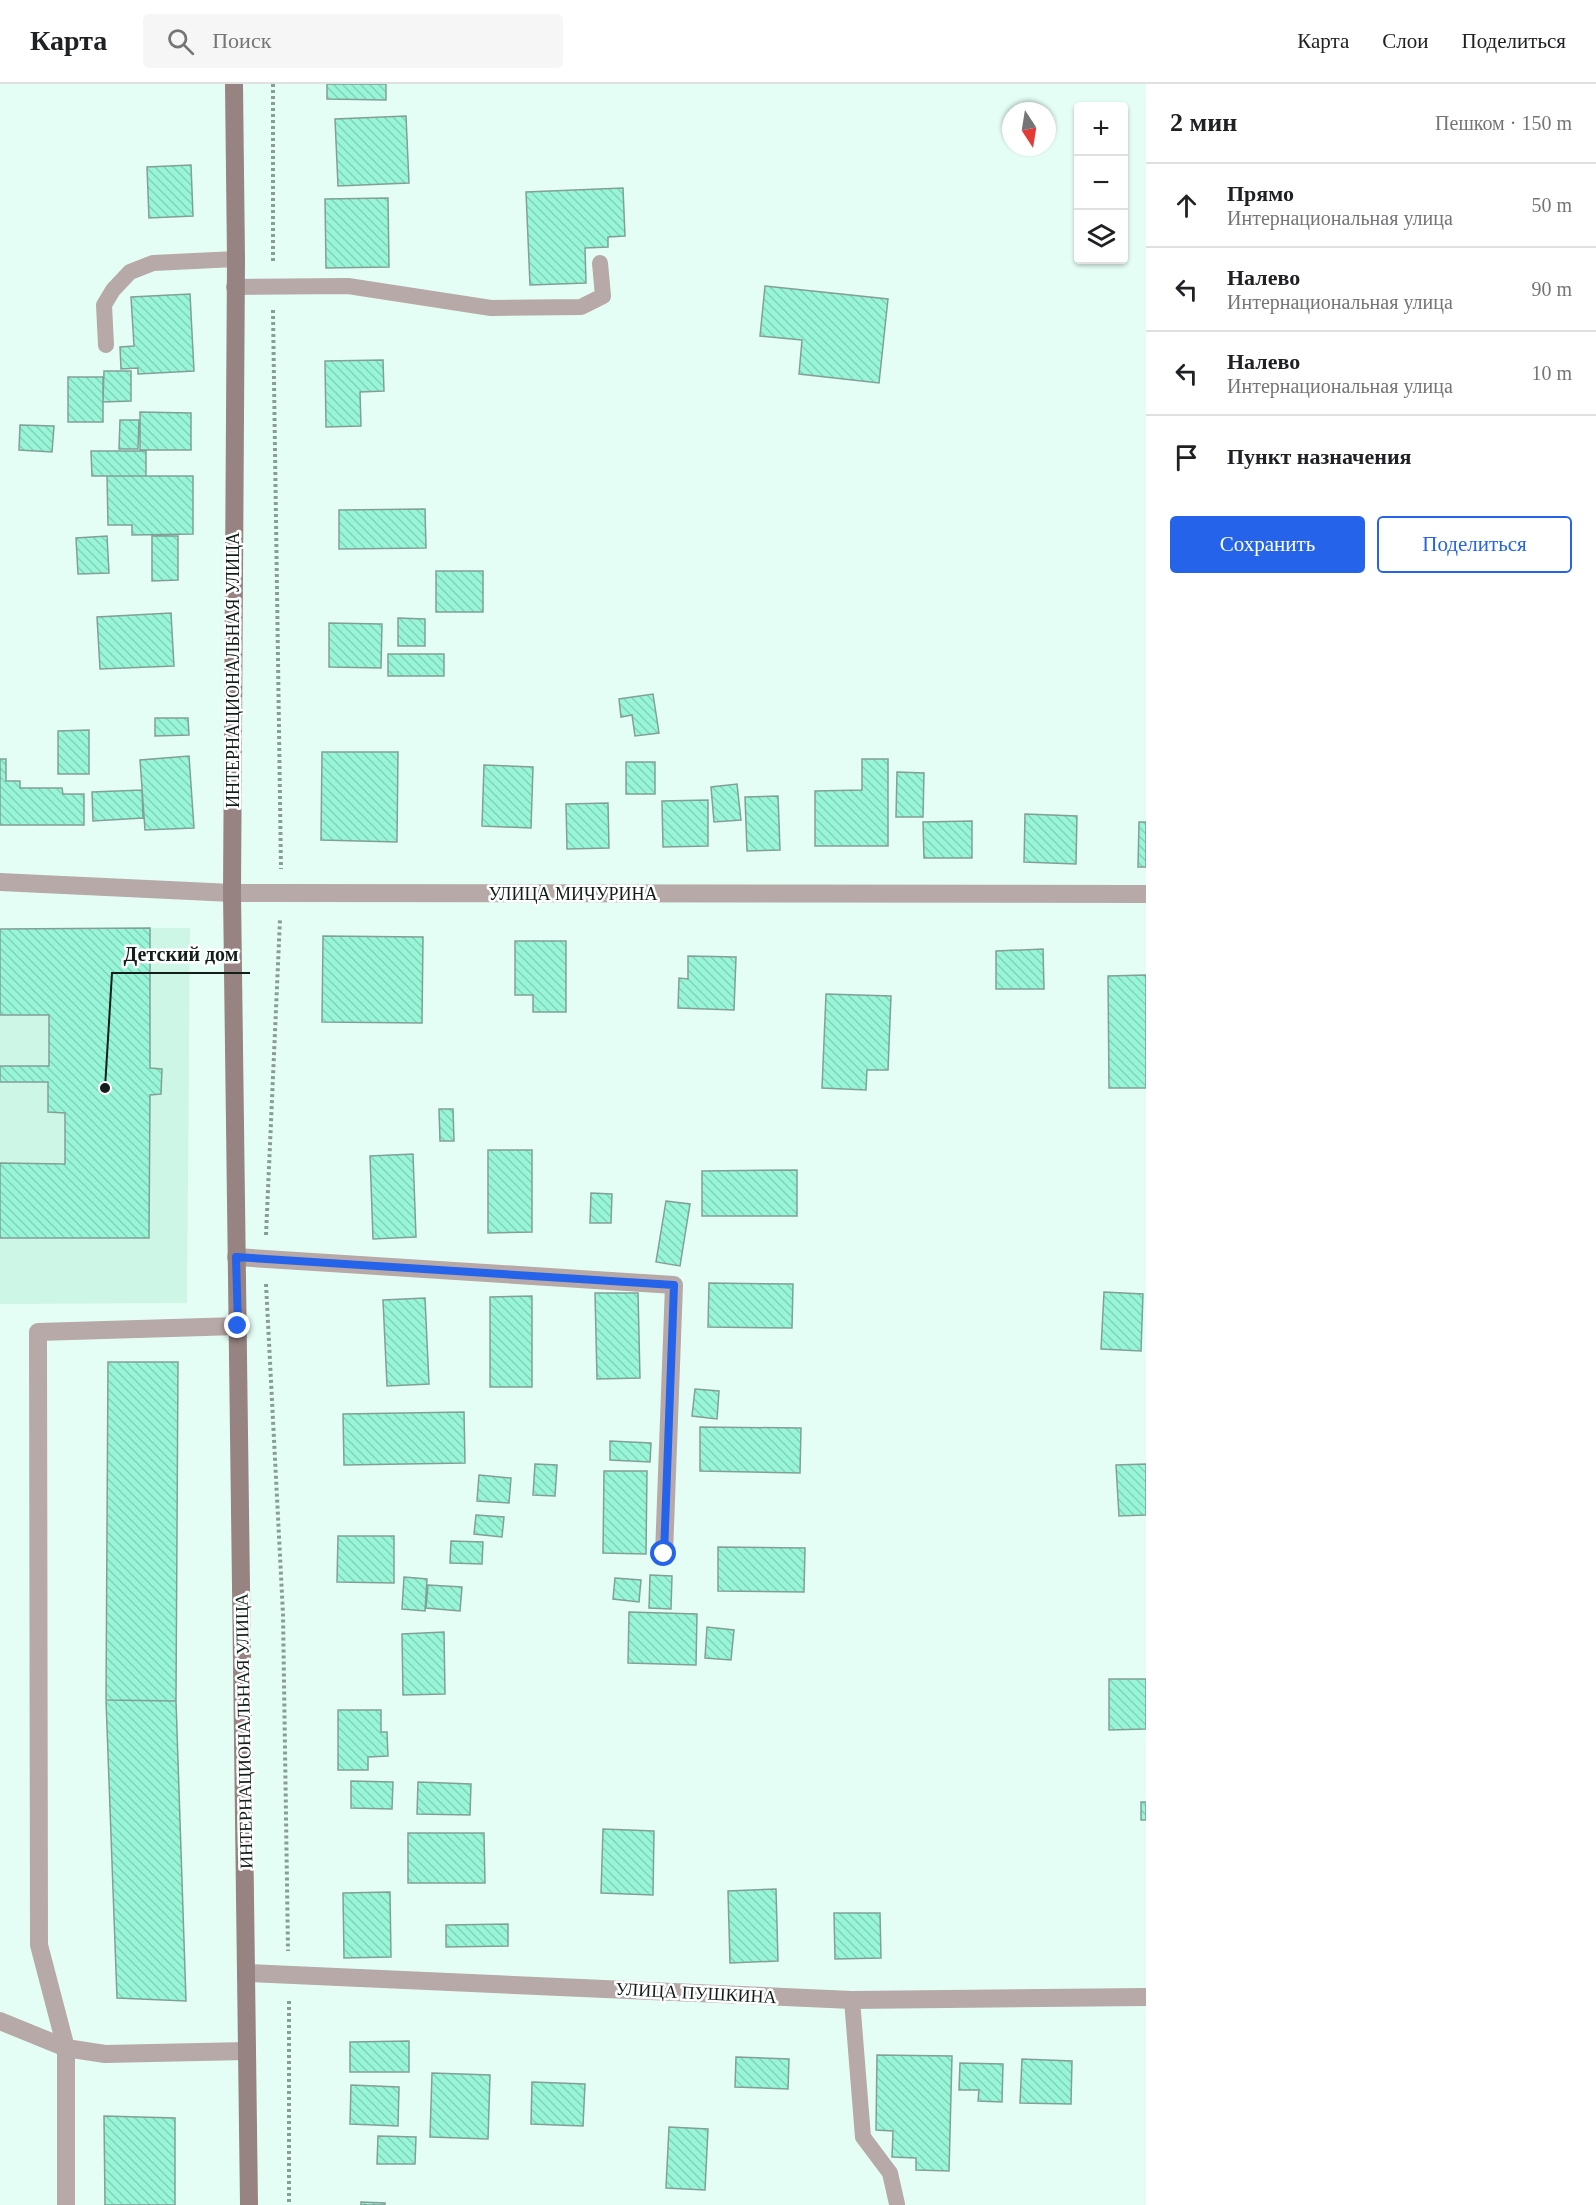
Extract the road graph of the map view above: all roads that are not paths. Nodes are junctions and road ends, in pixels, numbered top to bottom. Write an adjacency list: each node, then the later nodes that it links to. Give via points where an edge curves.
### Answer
1 (234, 84): 2 (main road, ИНТЕРНАЦИОНАЛЬНАЯ УЛИЦА)
2 (236, 259): 4 (main road, ИНТЕРНАЦИОНАЛЬНАЯ УЛИЦА); 5 (lane, via 153,263 130,272 104,305)
3 (600, 263): 4 (lane, via 603,296 581,307 491,308 348,286)
4 (234, 287): 7 (main road, ИНТЕРНАЦИОНАЛЬНАЯ УЛИЦА)
5 (106, 345)
6 (0, 882): 7 (street, УЛИЦА МИЧУРИНА)
7 (232, 893): 8 (street, УЛИЦА МИЧУРИНА); 9 (main road, ИНТЕРНАЦИОНАЛЬНАЯ УЛИЦА)
8 (1146, 894)
9 (236, 1257): 10 (main road, ИНТЕРНАЦИОНАЛЬНАЯ УЛИЦА); 11 (street, via 674,1285)
10 (238, 1326): 12 (main road, ИНТЕРНАЦИОНАЛЬНАЯ УЛИЦА); 16 (street, via 38,1332 39,1945)
11 (664, 1554)
12 (247, 1973): 14 (street, УЛИЦА ПУШКИНА); 17 (main road, ИНТЕРНАЦИОНАЛЬНАЯ УЛИЦА)
13 (1146, 1997): 14 (street, УЛИЦА ПУШКИНА)
14 (852, 2000): 18 (lane, via 863,2138 890,2173)
15 (0, 2021): 16 (street)
16 (66, 2048): 17 (street, via 105,2054); 19 (street)
17 (247, 2051): 20 (main road, ИНТЕРНАЦИОНАЛЬНАЯ УЛИЦА)
18 (897, 2204)
19 (66, 2205)
20 (249, 2205)

